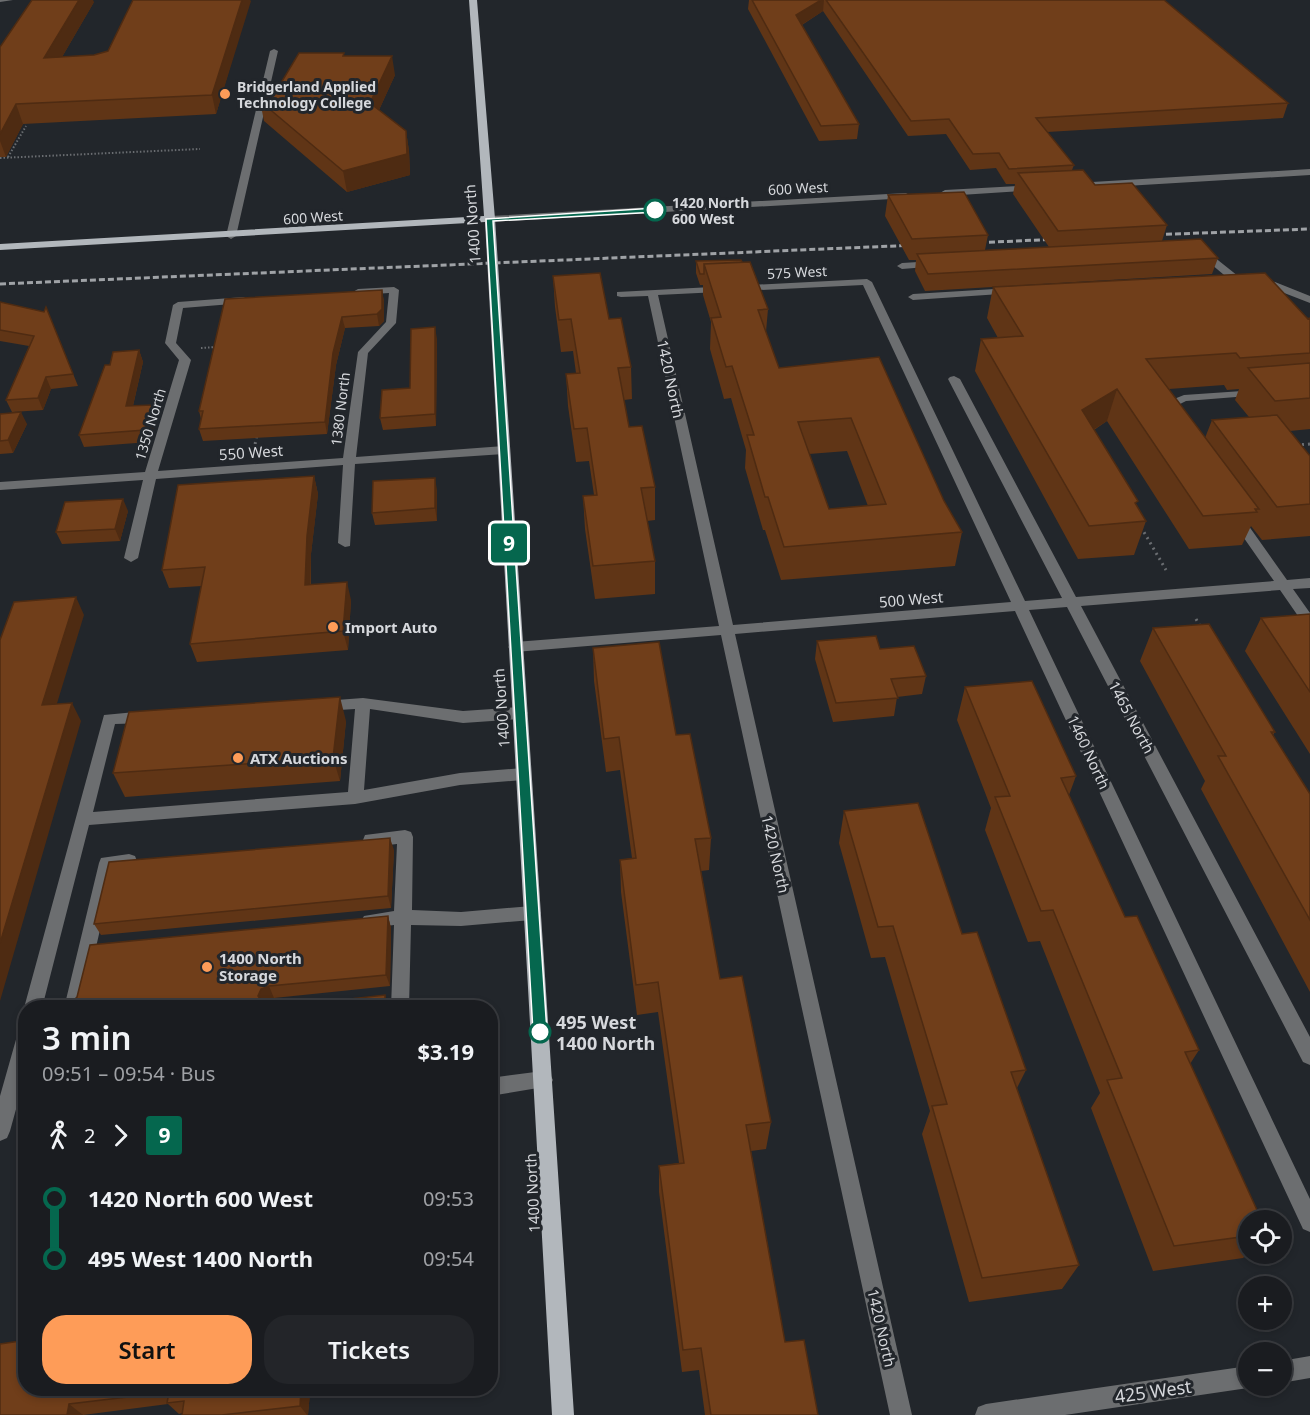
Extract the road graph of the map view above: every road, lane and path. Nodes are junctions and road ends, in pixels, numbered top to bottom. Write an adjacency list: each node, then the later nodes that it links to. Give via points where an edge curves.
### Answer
1 (0, 0): 2 (street)
2 (9, 0)
3 (473, 0): 14 (main road, 1400 North)
4 (274, 51): 15 (street)
5 (26, 126): 7 (path)
6 (200, 149): 7 (path)
7 (7, 158): 8 (path)
8 (0, 159)
9 (1310, 172): 10 (street)
10 (1083, 185)
11 (1048, 188): 12 (street)
12 (934, 194)
13 (922, 195): 14 (street, 600 West)
14 (490, 219): 15 (main road, 600 West); 39 (main road, 1400 North)
15 (231, 236): 16 (main road, 600 West)
16 (0, 247)
17 (1187, 250): 20 (street, via 1199,250)
18 (949, 263): 19 (street)
19 (902, 266)
20 (1234, 278): 21 (street); 30 (street, via 1271,284)
21 (1222, 279)
22 (867, 282): 24 (street, 575 West); 50 (street, 1460 North)
23 (1020, 291): 27 (street)
24 (652, 292): 26 (street, 575 West); 53 (street, 1420 North)
25 (348, 293): 41 (street, 1380 North, via 394,290 391,323 363,352)
26 (621, 294)
27 (913, 297)
28 (258, 299): 42 (street, 1350 North, via 178,305 170,343 185,360)
29 (1275, 299): 30 (street)
30 (1310, 301)
31 (222, 346): 32 (path)
32 (200, 348)
33 (954, 379): 49 (street, 1465 North)
34 (1264, 392): 35 (street, via 1184,398 1168,405 1167,419)
35 (1173, 429)
36 (258, 432): 40 (path)
37 (1310, 444): 38 (path)
38 (1290, 445)
39 (504, 450): 41 (street, 550 West); 55 (main road, 1400 North)
40 (253, 455)
41 (349, 461): 42 (street, 550 West); 45 (street, 1380 North)
42 (150, 476): 43 (street, 550 West); 46 (street, 1350 North)
43 (0, 486)
44 (1227, 505): 48 (street)
45 (345, 543)
46 (131, 558)
47 (1310, 583): 48 (street, 500 West)
48 (1282, 585): 49 (street, 500 West); 52 (street)
49 (1072, 603): 50 (street, 500 West); 75 (street, 1465 North)
50 (1020, 607): 53 (street, 500 West); 80 (street, 1460 North)
51 (1196, 619): 54 (path)
52 (1310, 623)
53 (727, 631): 55 (street, 500 West); 85 (street, 1420 North)
54 (1208, 638)
55 (515, 647): 58 (main road, 1400 North)
56 (363, 704): 57 (street); 58 (street, via 463,717); 61 (street)
57 (305, 707)
58 (520, 712): 60 (main road, 1400 North)
59 (167, 715): 62 (street, via 109,719)
60 (523, 774): 61 (street, via 460,779); 65 (main road, 1400 North)
61 (356, 798): 62 (street)
62 (83, 819): 71 (street)
63 (357, 841): 66 (street, via 405,837)
64 (143, 860): 69 (street, via 107,863)
65 (532, 913): 66 (street, via 461,919); 77 (main road, 1400 North)
66 (403, 918): 67 (street); 74 (street)
67 (356, 922)
68 (111, 944): 69 (street)
69 (87, 947): 72 (street)
70 (378, 998): 73 (street)
71 (35, 1000)
72 (75, 1000)
73 (389, 1000)
74 (400, 1000)
75 (1310, 1056)
76 (18, 1065): 79 (street)
77 (543, 1080): 78 (street); 84 (main road, 1400 North)
78 (498, 1086)
79 (0, 1131)
80 (1310, 1222)
81 (1310, 1367): 82 (street)
82 (1292, 1370)
83 (1238, 1378): 86 (street, 425 West)
84 (563, 1415)
85 (901, 1415)
86 (986, 1415)

